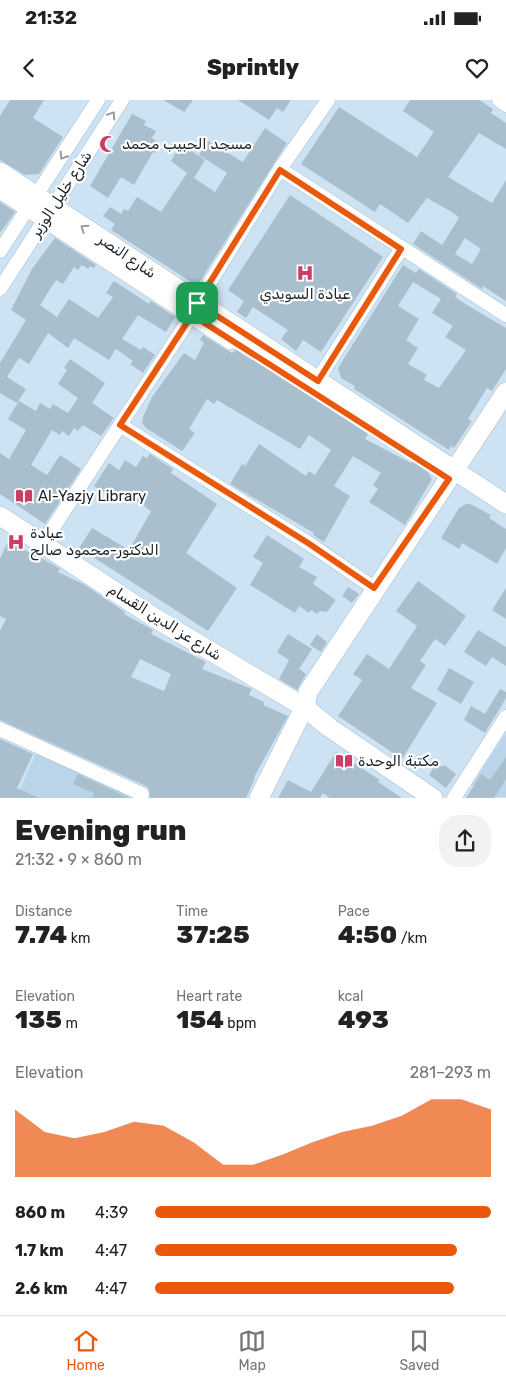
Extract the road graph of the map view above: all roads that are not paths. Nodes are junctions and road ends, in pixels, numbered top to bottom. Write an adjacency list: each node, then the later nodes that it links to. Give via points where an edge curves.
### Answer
1 (98, 100): 9 (street, شارع خليل الوزير, one-way to 9)
2 (122, 100): 10 (street, شارع خليل الوزير, one-way to 2)
3 (328, 100): 6 (street)
4 (499, 100): 5 (street)
5 (506, 105)
6 (280, 170): 11 (street); 14 (street)
7 (0, 172): 9 (main road, شارع النصر)
8 (0, 189): 9 (main road, شارع النصر)
9 (32, 201): 10 (main road, شارع النصر); 12 (street, شارع خليل الوزير)
10 (49, 213): 13 (street, شارع خليل الوزير); 14 (main road, شارع النصر)
11 (401, 249): 15 (street); 16 (street)
12 (0, 251)
13 (0, 289)
14 (195, 309): 16 (main road, شارع النصر); 19 (street); 20 (main road, شارع النصر)
15 (506, 315)
16 (318, 381): 20 (main road, شارع النصر)
17 (506, 392): 20 (main road)
18 (506, 407): 20 (main road)
19 (120, 425): 25 (street); 26 (street)
20 (456, 477): 21 (main road, شارع النصر); 23 (main road, شارع النصر); 26 (main road); 27 (main road, via 317,698)
21 (506, 504)
22 (0, 516): 25 (main road, شارع عز الدين القسام)
23 (506, 517)
24 (0, 521): 27 (main road, شارع عز الدين القسام, via 198,652)
25 (43, 543): 27 (main road, شارع عز الدين القسام, via 155,618)
26 (374, 588): 27 (main road, via 308,692)
27 (304, 708): 31 (main road); 32 (main road, شارع عز الدين القسام)
28 (506, 716): 33 (street)
29 (0, 729): 30 (street, via 142,794)
30 (140, 798)
31 (259, 798)
32 (433, 798)
33 (454, 798)

